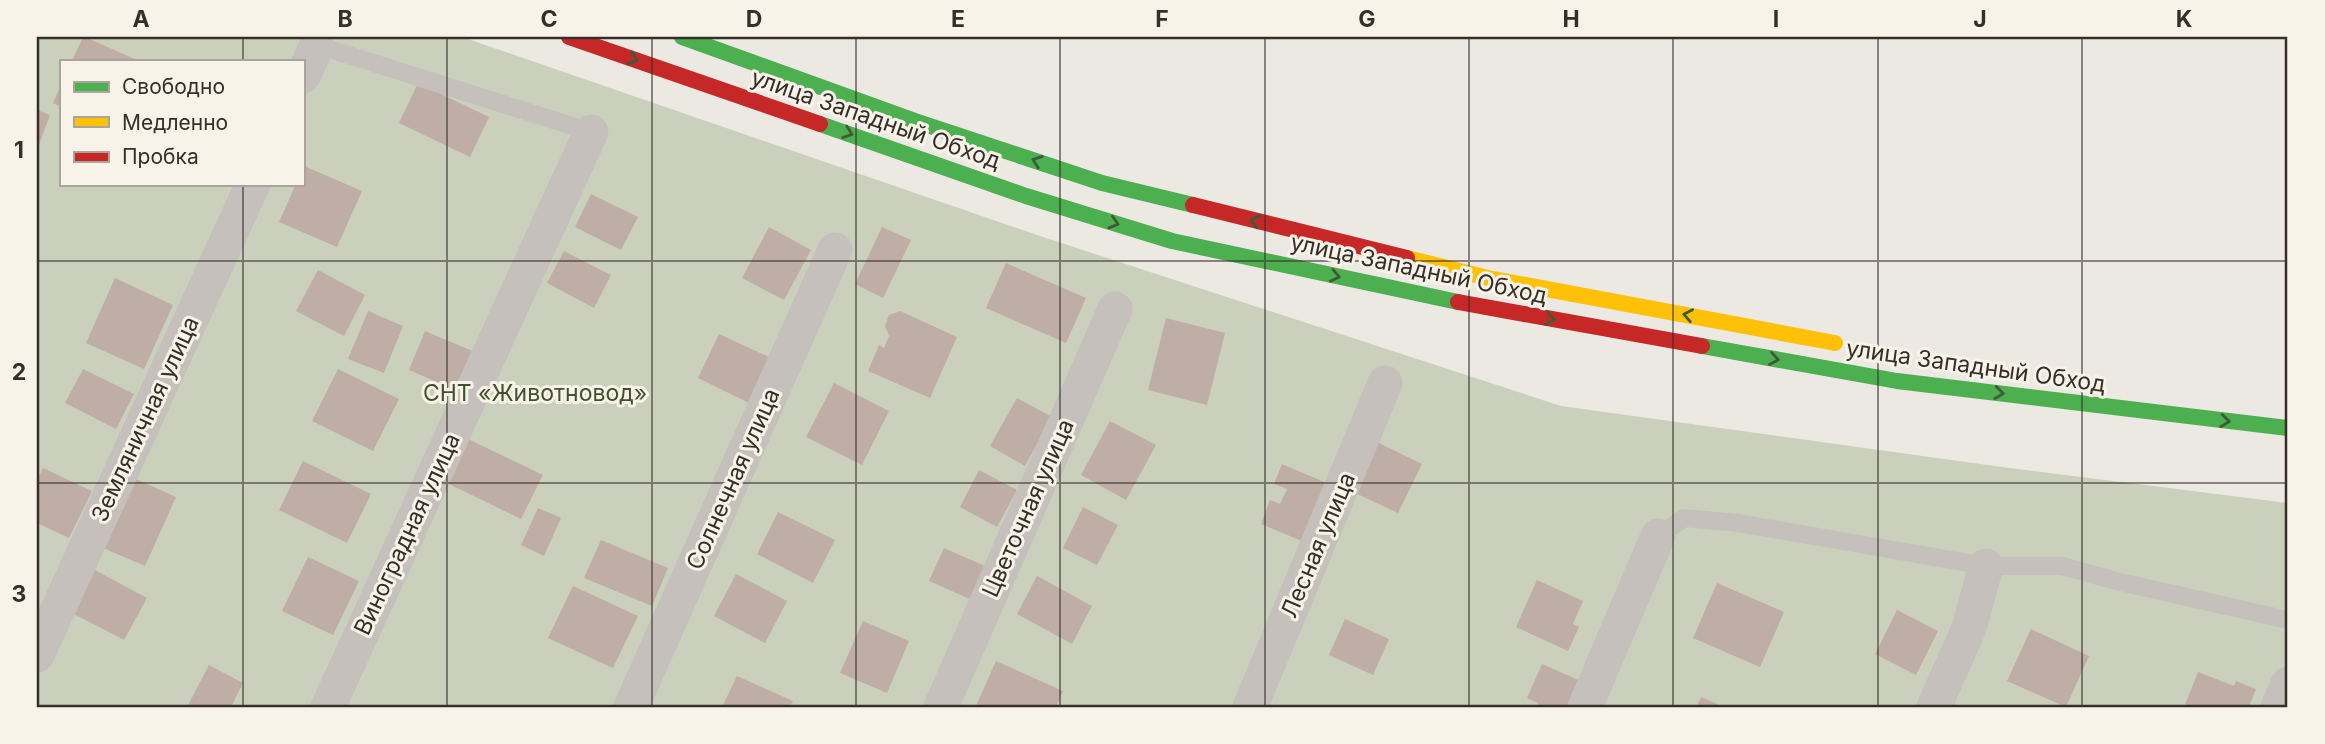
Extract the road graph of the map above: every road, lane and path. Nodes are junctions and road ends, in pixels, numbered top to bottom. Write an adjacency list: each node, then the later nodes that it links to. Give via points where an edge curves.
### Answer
1 (569, 37): 11 (highway, улица Западный Обход, one-way to 11, via 1172,241 1483,307 1896,381)
2 (682, 37): 9 (highway, улица Западный Обход, one-way to 2, via 1488,278 1102,183)
3 (317, 45): 4 (street); 5 (lane)
4 (304, 74)
5 (590, 132): 17 (street, Виноградная улица)
6 (252, 186): 15 (street, Земляничная улица)
7 (835, 250): 18 (street, Солнечная улица)
8 (1115, 309): 19 (street, Цветочная улица)
9 (1856, 347)
10 (1385, 383): 20 (street, Лесная улица)
11 (2288, 428)
12 (1658, 536): 13 (lane, via 1684,519 1738,523); 21 (street)
13 (1986, 566): 14 (lane, via 2062,566); 22 (street, via 1969,628)
14 (2288, 620)
15 (37, 655)
16 (2288, 684): 23 (street)
17 (328, 707)
18 (631, 707)
19 (941, 707)
20 (1250, 707)
21 (1585, 707)
22 (1934, 707)
23 (2278, 707)

